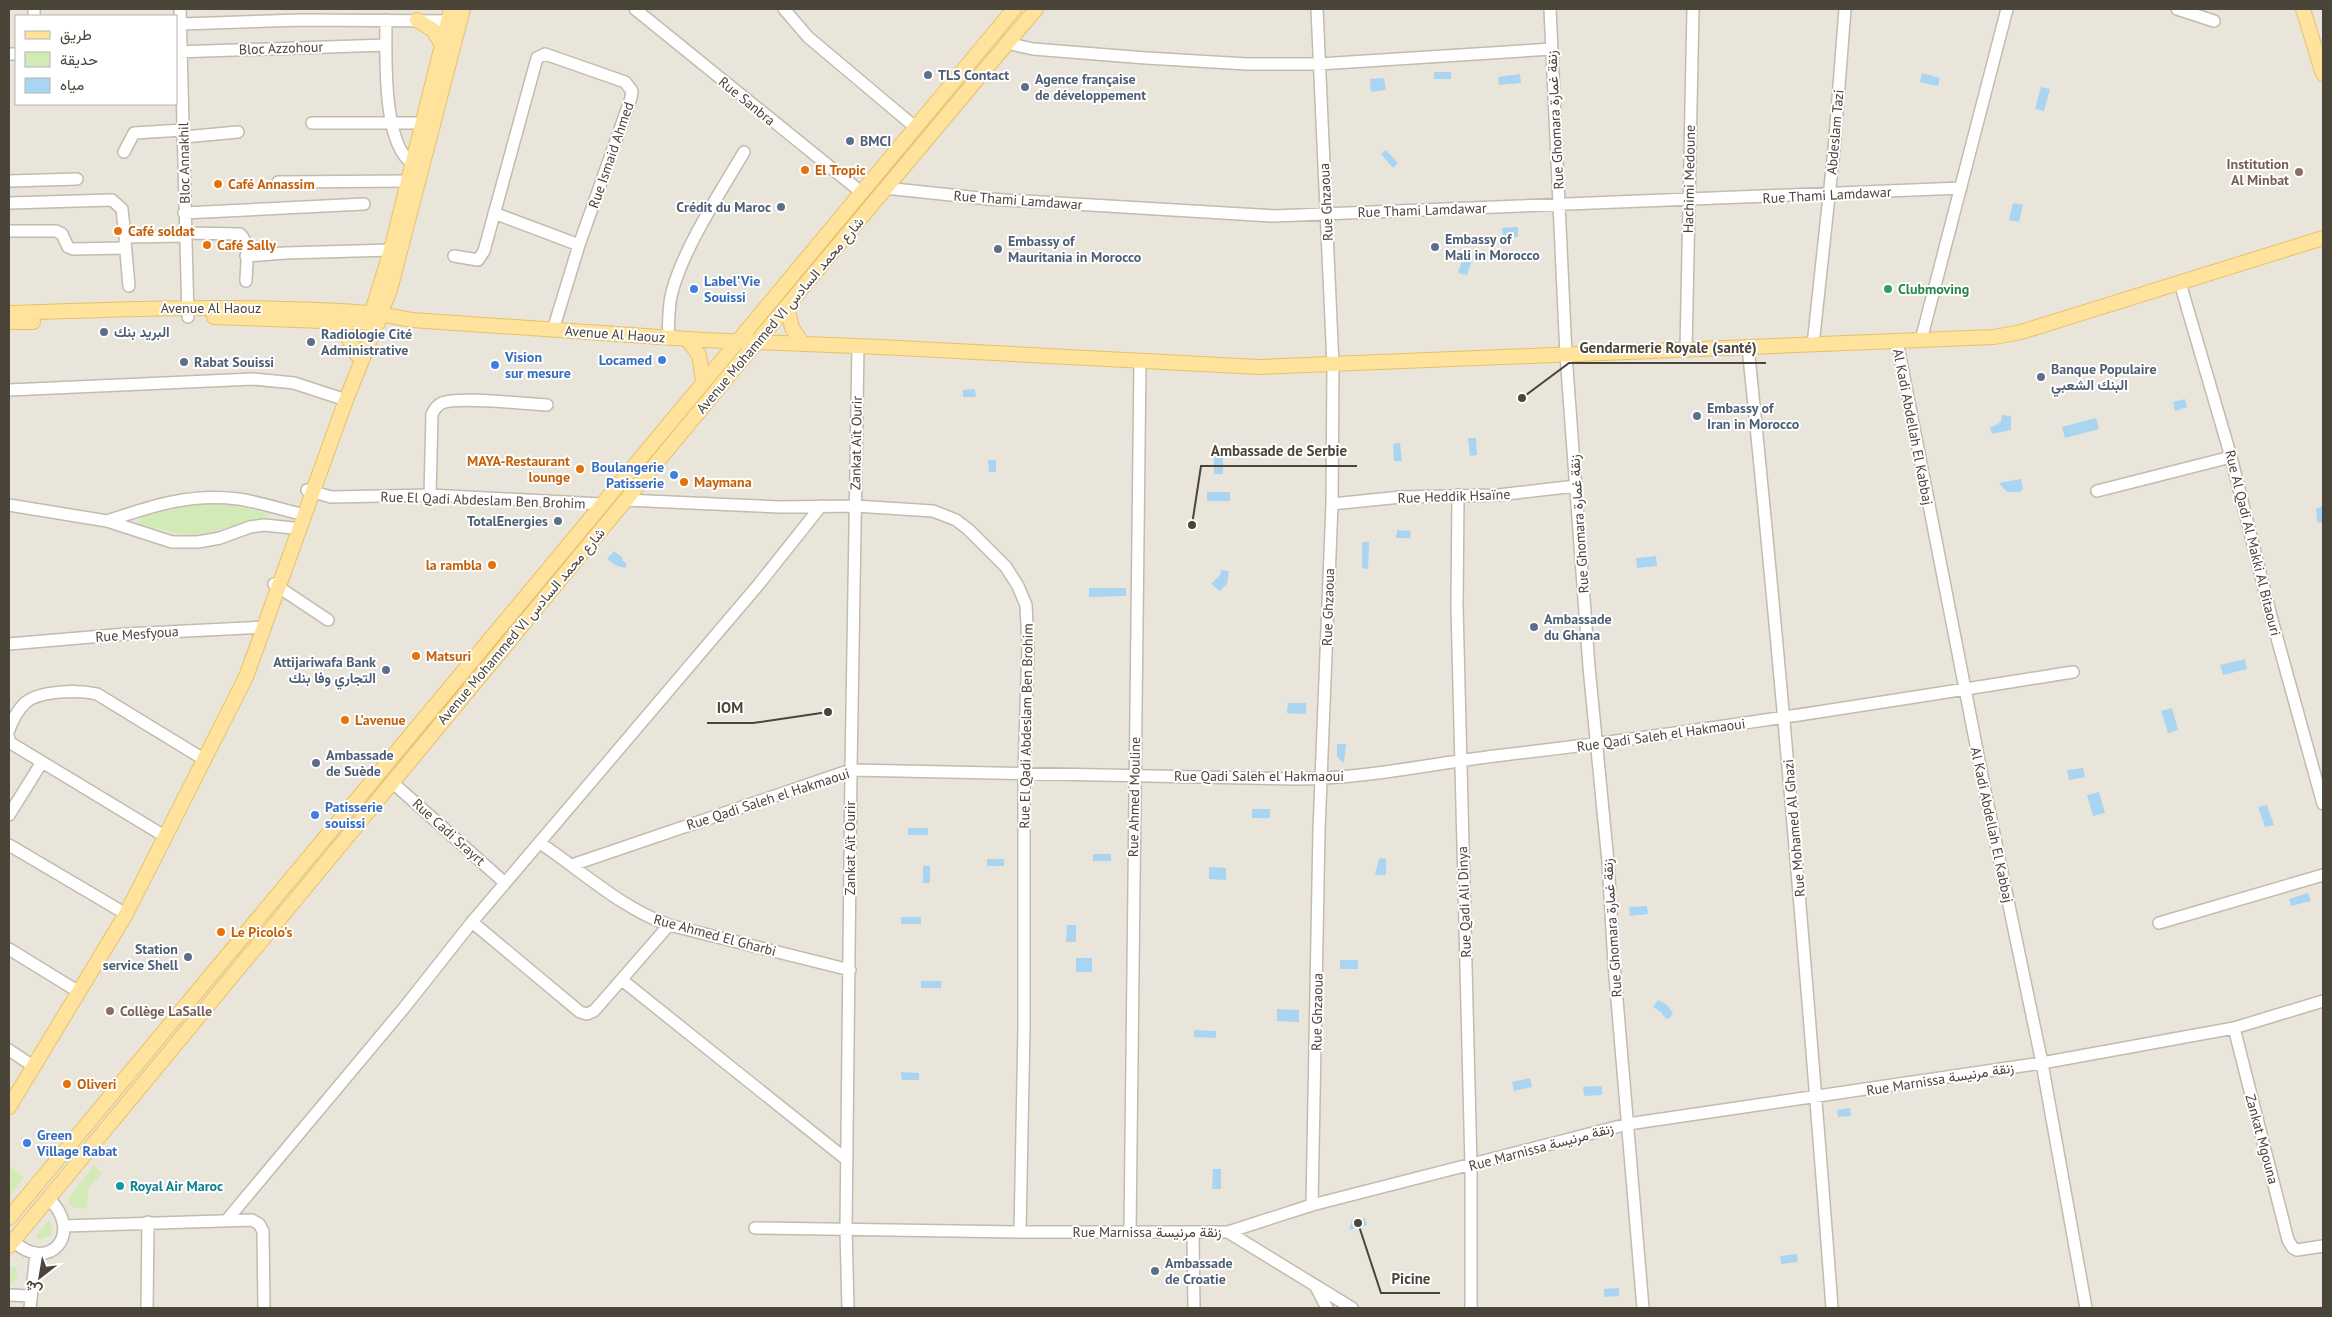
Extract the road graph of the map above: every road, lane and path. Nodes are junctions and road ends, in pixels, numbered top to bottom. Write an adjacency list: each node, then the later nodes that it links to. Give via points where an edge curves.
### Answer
1 (180, 9): 20 (street, Bloc Annakhil)
2 (246, 9): 18 (street)
3 (635, 9): 43 (street, Rue Sanbra)
4 (784, 9): 31 (street, via 808,37)
5 (1014, 9): 31 (main road, Avenue Mohammed VI شارع محمد السادس)
6 (1036, 9): 22 (main road, Avenue Mohammed VI شارع محمد السادس)
7 (1317, 9): 26 (street, Rue Ghzaoua)
8 (1550, 9): 24 (street, Rue Ghomara زنقة غمارة)
9 (1693, 9): 45 (street, Hachimi Medoune)
10 (1845, 9): 44 (street, Abdeslam Tazi)
11 (2007, 9): 42 (street, Al Kadi Abdellah El Kabbaj)
12 (2177, 9): 19 (street)
13 (2303, 9): 27 (main road)
14 (300, 14): 16 (street, Bloc Azzohour); 18 (street, Bloc Azzohour)
15 (454, 14): 17 (street, Bloc Azzohour); 23 (main road); 30 (main road)
16 (386, 20): 17 (street, Bloc Azzohour); 21 (street)
17 (417, 20): 23 (main road, via 433,30)
18 (247, 21): 20 (street, Bloc Azzohour)
19 (2214, 21)
20 (181, 24): 25 (street, Bloc Annakhil)
21 (386, 44): 25 (street, Bloc Azzohour); 28 (street)
22 (1007, 44): 26 (street, via 1146,58); 41 (main road, Avenue Mohammed VI شارع محمد السادس)
23 (442, 45): 30 (main road)
24 (1552, 49): 26 (street); 48 (street, Rue Ghomara زنقة غمارة)
25 (178, 52): 33 (street, Bloc Annakhil)
26 (1319, 64): 51 (street, Rue Ghzaoua)
27 (2323, 74)
28 (392, 122): 29 (street); 30 (street); 36 (street, via 402,155)
29 (312, 123)
30 (429, 123): 36 (main road)
31 (915, 127): 43 (main road, Avenue Mohammed VI شارع محمد السادس)
32 (238, 132): 33 (street)
33 (184, 133): 34 (street, via 134,133); 49 (street, Bloc Annakhil)
34 (124, 152)
35 (744, 152): 70 (street, via 676,278 671,294)
36 (418, 166): 39 (main road); 66 (main road, via 390,290)
37 (77, 179): 38 (street)
38 (9, 181)
39 (408, 181): 40 (street); 57 (main road)
40 (278, 182)
41 (885, 188): 51 (street, Rue Thami Lamdawar, via 989,199 1219,214 1274,216); 63 (main road, Avenue Mohammed VI شارع محمد السادس)
42 (1960, 188): 44 (street, Rue Thami Lamdawar); 72 (street, Al Kadi Abdellah El Kabbaj)
43 (860, 192): 73 (main road, Avenue Mohammed VI شارع محمد السادس)
44 (1829, 194): 45 (street, Rue Thami Lamdawar); 77 (street, Abdeslam Tazi)
45 (1688, 200): 48 (street, Rue Thami Lamdawar); 80 (street, Hachimi Medoune)
46 (9, 203): 55 (street, via 112,200 122,209)
47 (364, 204): 49 (street)
48 (1559, 205): 51 (street, Rue Thami Lamdawar); 82 (street, Rue Ghomara زنقة غمارة)
49 (184, 213): 53 (street, Bloc Annakhil)
50 (494, 213): 56 (street); 56 (street, Rue Ismaid Ahmed, via 537,58 545,54 625,82 632,91 631,98); 59 (street, Rue Ismaid Ahmed, via 481,257 474,260)
51 (1326, 213): 84 (street, Rue Ghzaoua)
52 (9, 231): 55 (street, via 56,232 62,234 68,247 73,249)
53 (184, 234): 55 (street); 58 (street, via 240,234 245,238); 64 (street, Bloc Annakhil)
54 (2323, 238): 61 (main road, Avenue Al Haouz)
55 (125, 243): 62 (street)
56 (579, 245): 69 (street, Rue Ismaid Ahmed)
57 (391, 250): 58 (street); 66 (main road)
58 (246, 256): 60 (street)
59 (454, 256)
60 (246, 281)
61 (2180, 283): 72 (main road, Avenue Al Haouz, via 2008,335); 89 (street, Rue Al Qadi Al Makki Al Bitaouri)
62 (129, 286)
63 (787, 306): 75 (main road, Avenue Mohammed VI شارع محمد السادس); 76 (main road, via 792,328)
64 (187, 312): 65 (main road, Avenue Al Haouz); 66 (main road, Avenue Al Haouz, via 240,307); 67 (main road, Avenue Al Haouz); 68 (main road, Avenue Al Haouz)
65 (9, 313)
66 (375, 318): 67 (main road, Avenue Al Haouz); 69 (main road, Avenue Al Haouz); 81 (main road); 87 (main road)
67 (331, 320): 81 (main road, via 348,337)
68 (9, 322)
69 (553, 330): 70 (main road, Avenue Al Haouz)
70 (668, 338): 71 (main road, Avenue Al Haouz)
71 (687, 339): 73 (main road, Avenue Al Haouz); 85 (main road, via 700,360)
72 (1921, 340): 74 (main road, Avenue Al Haouz)
73 (736, 341): 75 (main road, Avenue Al Haouz); 85 (main road, Avenue Mohammed VI شارع محمد السادس)
74 (1897, 341): 77 (main road, Avenue Al Haouz); 109 (street, Al Kadi Abdellah El Kabbaj)
75 (757, 342): 76 (main road, Avenue Al Haouz); 95 (main road, Avenue Mohammed VI شارع محمد السادس)
76 (803, 344): 78 (main road, Avenue Al Haouz)
77 (1813, 345): 79 (main road, Avenue Al Haouz)
78 (858, 346): 83 (main road, Avenue Al Haouz); 100 (street, Zankat Aït Ourir)
79 (1748, 348): 80 (main road, Avenue Al Haouz); 110 (street, Rue Mohamed Al Ghazi)
80 (1686, 350): 82 (main road, Avenue Al Haouz)
81 (356, 354): 87 (main road)
82 (1566, 355): 84 (main road, Avenue Al Haouz); 90 (street, Rue Ghomara زنقة غمارة)
83 (1140, 362): 84 (main road, Avenue Al Haouz, via 1259,367); 119 (street, Rue Ahmed Mouline)
84 (1333, 365): 97 (street, Rue Ghzaoua)
85 (703, 381): 96 (main road, Avenue Mohammed VI شارع محمد السادس)
86 (9, 390): 87 (street, via 253,379 294,383)
87 (343, 399): 91 (main road)
88 (547, 405): 93 (street, via 444,401 438,405 432,414)
89 (2231, 457): 92 (street); 122 (street, Rue Al Qadi Al Makki Al Bitaouri)
90 (1576, 486): 94 (street, Rue Heddik Hsaïne, via 1498,495); 113 (street, Rue Ghomara زنقة غمارة)
91 (310, 491): 93 (street, Rue El Qadi Abdeslam Ben Brohim, via 331,497); 101 (main road)
92 (2097, 491)
93 (430, 495): 96 (street, Rue El Qadi Abdeslam Ben Brohim)
94 (1458, 495): 97 (street, Rue Heddik Hsaïne); 115 (street, Rue Qadi Ali Dinya, via 1456,596)
95 (626, 500): 99 (street, Rue El Qadi Abdeslam Ben Brohim); 121 (main road, Avenue Mohammed VI شارع محمد السادس)
96 (601, 504): 150 (main road, Avenue Mohammed VI شارع محمد السادس)
97 (1332, 504): 120 (street, Rue Ghzaoua)
98 (9, 505): 102 (street)
99 (821, 506): 100 (street, Rue El Qadi Abdeslam Ben Brohim); 125 (street)
100 (855, 506): 117 (street, Zankat Aït Ourir); 118 (street, Rue El Qadi Abdeslam Ben Brohim, via 914,508 944,514 970,530 1014,579 1026,604 1028,620)
101 (302, 514): 102 (street, via 239,499 207,497 178,499); 103 (main road); 104 (main road)
102 (107, 522): 103 (street, via 172,542 220,538 264,525)
103 (293, 528): 104 (main road)
104 (277, 585): 105 (street); 106 (main road)
105 (328, 620)
106 (262, 627): 107 (street, Rue Mesfyoua); 114 (main road, via 238,695)
107 (9, 644)
108 (2073, 672): 109 (street, Rue Qadi Saleh el Hakmaoui)
109 (1964, 689): 110 (street, Rue Qadi Saleh el Hakmaoui); 141 (street, Al Kadi Abdellah El Kabbaj)
110 (1784, 716): 113 (street, Rue Qadi Saleh el Hakmaoui); 144 (street, Rue Mohamed Al Ghazi)
111 (9, 730): 114 (street, via 24,704 32,699 83,691 97,694)
112 (9, 738): 116 (street, via 9,742)
113 (1597, 745): 115 (street, Rue Qadi Saleh el Hakmaoui); 146 (street, Rue Ghomara زنقة غمارة)
114 (202, 758): 124 (main road)
115 (1462, 760): 120 (street, Rue Qadi Saleh el Hakmaoui); 148 (street, Rue Qadi Ali Dinya)
116 (42, 762): 123 (street); 124 (street)
117 (851, 770): 118 (street, Rue Qadi Saleh el Hakmaoui); 127 (street, Rue Qadi Saleh el Hakmaoui); 135 (street, Zankat Aït Ourir)
118 (1024, 772): 119 (street, Rue Qadi Saleh el Hakmaoui); 159 (street, Rue El Qadi Abdeslam Ben Brohim)
119 (1134, 775): 120 (street, Rue Qadi Saleh el Hakmaoui); 160 (street, Rue Ahmed Mouline)
120 (1321, 779): 151 (street, Rue Ghzaoua)
121 (392, 782): 129 (street, Rue Cadi Srayrt); 149 (main road, Avenue Mohammed VI شارع محمد السادس)
122 (2323, 804)
123 (9, 815)
124 (163, 835): 130 (main road)
125 (540, 844): 127 (street, Rue Ahmed El Gharbi); 129 (street)
126 (9, 845): 130 (street)
127 (572, 864): 133 (street, Rue Ahmed El Gharbi, via 628,906 650,919)
128 (2323, 875): 132 (street)
129 (505, 883): 131 (street)
130 (122, 912): 137 (main road)
131 (472, 922): 136 (street, via 580,1012 594,1011); 154 (street)
132 (2159, 922)
133 (669, 925): 135 (street, Rue Ahmed El Gharbi); 136 (street)
134 (9, 949): 137 (street)
135 (850, 970): 147 (street, Zankat Aït Ourir)
136 (622, 980): 147 (street)
137 (77, 990): 142 (main road)
138 (2323, 1001): 139 (street, Rue Marnissa زنقة مرنيسة)
139 (2234, 1028): 141 (street, Rue Marnissa زنقة مرنيسة); 164 (street, Zankat Mgouna, via 2285,1227 2294,1248)
140 (9, 1050): 142 (street)
141 (2042, 1063): 144 (street, Rue Marnissa زنقة مرنيسة); 179 (street, Al Kadi Abdellah El Kabbaj)
142 (31, 1064): 143 (main road); 145 (main road)
143 (9, 1096)
144 (1816, 1097): 146 (street, Rue Marnissa زنقة مرنيسة); 178 (street, Rue Mohamed Al Ghazi)
145 (9, 1107)
146 (1628, 1124): 148 (street, Rue Marnissa زنقة مرنيسة); 177 (street, Rue Ghomara زنقة غمارة)
147 (847, 1160): 158 (street, Zankat Aït Ourir)
148 (1471, 1166): 151 (street, Rue Marnissa زنقة مرنيسة); 176 (street, Rue Qadi Ali Dinya)
149 (48, 1198): 152 (main road, Avenue Mohammed VI شارع محمد السادس); 156 (street, via 59,1209)
150 (20, 1205): 152 (main road); 153 (main road, Avenue Mohammed VI شارع محمد السادس)
151 (1312, 1205): 161 (street, Rue Marnissa زنقة مرنيسة)
152 (34, 1216): 163 (main road, Avenue Mohammed VI شارع محمد السادس)
153 (9, 1218)
154 (226, 1221): 155 (street); 172 (street, via 252,1220 262,1227)
155 (148, 1222): 156 (street); 171 (street)
156 (65, 1226): 165 (street, via 62,1238 54,1248)
157 (755, 1228): 158 (street, Rue Marnissa زنقة مرنيسة)
158 (846, 1229): 159 (street, Rue Marnissa زنقة مرنيسة); 173 (street, Zankat Aït Ourir)
159 (1020, 1232): 160 (street, Rue Marnissa زنقة مرنيسة)
160 (1130, 1232): 162 (street, Rue Marnissa زنقة مرنيسة)
161 (1228, 1232): 162 (street, Rue Marnissa زنقة مرنيسة); 166 (street)
162 (1193, 1233): 174 (street)
163 (11, 1243): 165 (street)
164 (2323, 1246)
165 (36, 1254): 168 (street)
166 (1316, 1287): 169 (street); 175 (street)
167 (9, 1295): 168 (street)
168 (30, 1296): 170 (street)
169 (1322, 1306)
170 (30, 1308)
171 (147, 1308)
172 (264, 1308)
173 (848, 1308)
174 (1194, 1308)
175 (1352, 1308)
176 (1471, 1308)
177 (1643, 1308)
178 (1832, 1308)
179 (2086, 1308)

